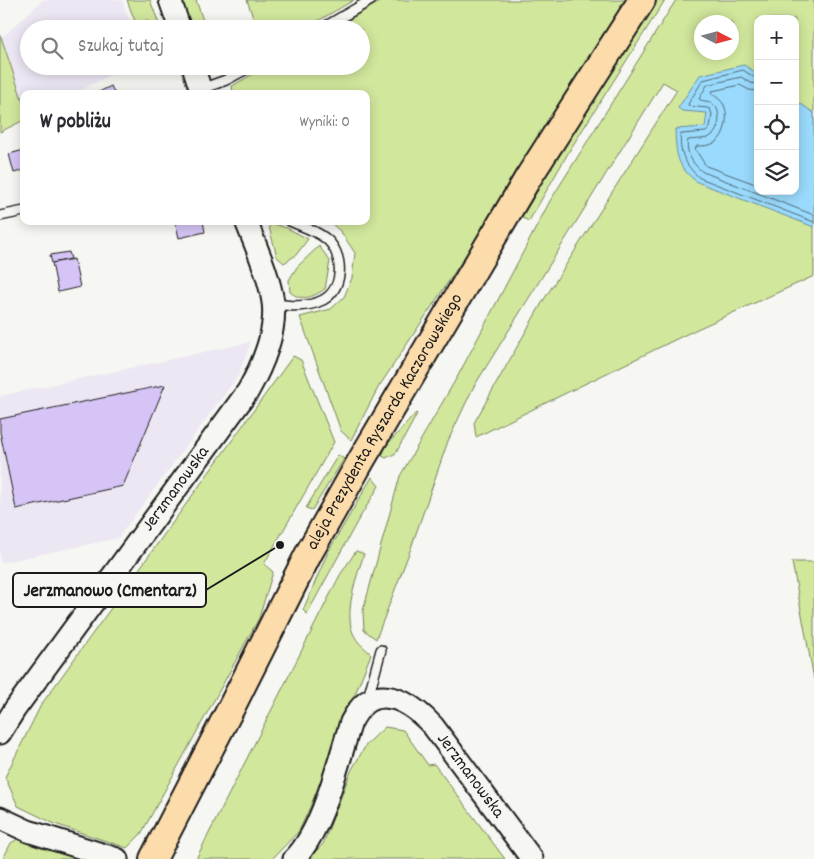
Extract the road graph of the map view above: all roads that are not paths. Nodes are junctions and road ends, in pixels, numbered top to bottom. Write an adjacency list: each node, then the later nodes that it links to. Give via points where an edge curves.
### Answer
1 (170, 0): 4 (street)
2 (371, 0): 5 (lane)
3 (642, 0): 19 (main road, aleja Prezydenta Ryszarda Kaczorowskiego, via 528,178 357,468 310,551)
4 (177, 20)
5 (337, 20)
6 (196, 75): 8 (street)
7 (235, 75): 9 (lane)
8 (201, 90)
9 (206, 90)
10 (20, 212): 11 (lane)
11 (0, 216)
12 (247, 225): 14 (street, Jerzmanowska)
13 (298, 225): 14 (lane, via 332,244 339,256 340,272 331,294 324,300 311,305)
14 (273, 304): 17 (street, Jerzmanowska, via 268,347 248,391)
15 (382, 650): 16 (lane)
16 (368, 701): 21 (street, via 351,722 316,828); 22 (street, Jerzmanowska, via 396,699 422,714)
17 (0, 732)
18 (0, 818): 20 (street, via 28,831)
19 (155, 856)
20 (116, 859)
21 (294, 859)
22 (532, 859)

